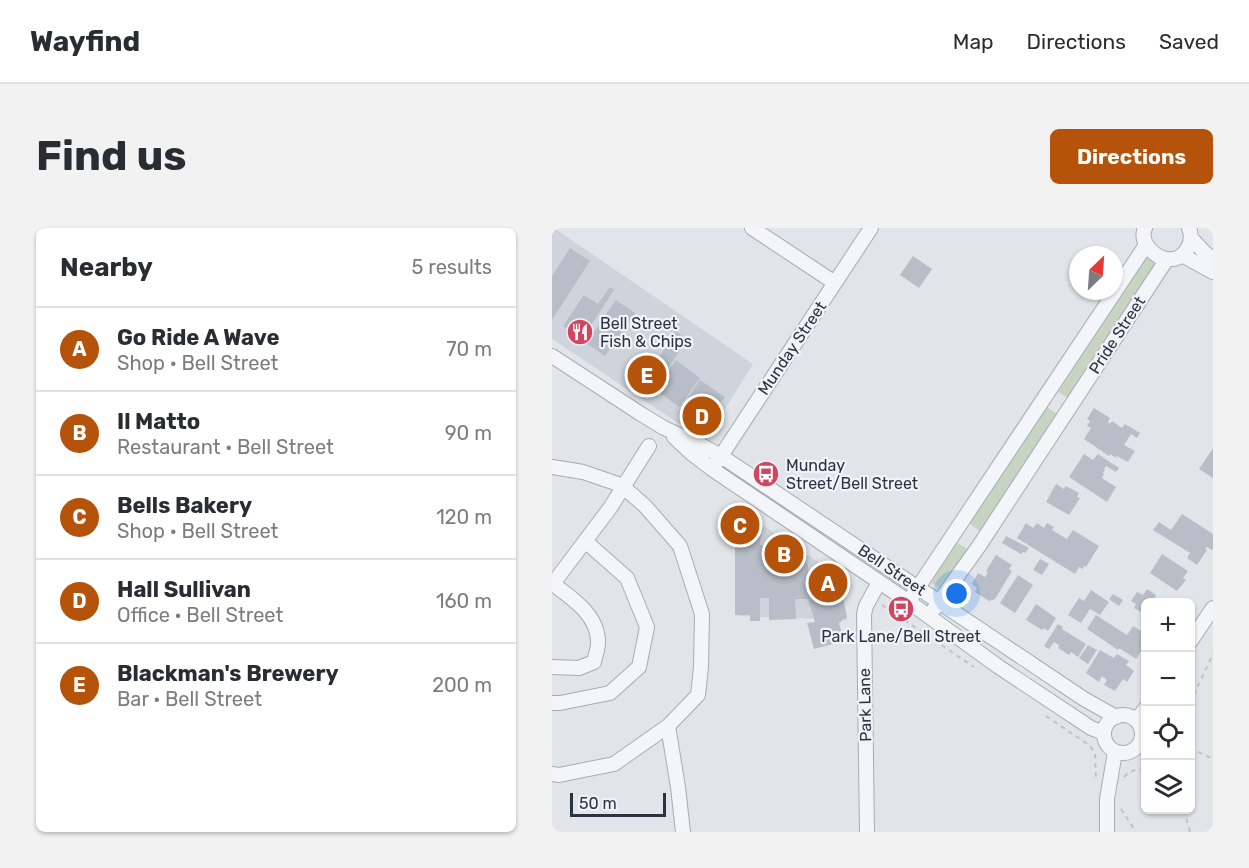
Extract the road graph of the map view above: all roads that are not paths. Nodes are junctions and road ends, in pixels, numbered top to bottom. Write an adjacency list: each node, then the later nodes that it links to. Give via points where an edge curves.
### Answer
1 (752, 228): 9 (street)
2 (871, 228): 9 (street, Munday Street)
3 (1142, 233): 6 (street, via 1159,256); 11 (street, Pride Street)
4 (1191, 234): 5 (street, via 1190,245); 7 (street)
5 (1182, 255): 6 (street); 8 (street)
6 (1167, 259): 12 (street, Pride Street)
7 (1213, 259)
8 (1213, 272)
9 (835, 283): 15 (street, Munday Street)
10 (552, 356): 13 (street, Bell Street)
11 (1045, 397): 12 (street); 19 (street, Pride Street)
12 (1067, 412): 19 (street, Pride Street)
13 (664, 428): 15 (street, Bell Street); 17 (street, Bell Street)
14 (649, 446): 18 (street)
15 (720, 456): 17 (street, Munday Street); 23 (street, Bell Street)
16 (552, 467): 18 (street, via 583,471)
17 (712, 469): 21 (street, Bell Street)
18 (623, 487): 20 (street); 34 (street, via 680,546 702,614 698,695)
19 (967, 538): 23 (street, Pride Street); 25 (street, Pride Street)
20 (585, 541): 22 (street); 30 (street, via 627,578 647,627 645,638 639,667 610,693)
21 (879, 582): 24 (street, Bell Street); 39 (street, Park Lane, via 864,614)
22 (552, 585): 29 (street, via 576,601 594,624 598,642 594,662 579,668)
23 (918, 588): 24 (street, Pride Street); 25 (street, Bell Street)
24 (909, 602): 27 (street, Bell Street)
25 (939, 602): 27 (street, Pride Street); 32 (street, Bell Street)
26 (1213, 608): 28 (street)
27 (929, 616): 35 (street, Bell Street, via 999,667)
28 (1195, 636)
29 (552, 667)
30 (552, 703)
31 (1141, 714): 33 (street)
32 (1116, 717): 33 (street); 35 (street)
33 (1136, 720): 36 (street, via 1143,736 1138,747 1127,753)
34 (668, 726): 37 (street, via 614,764); 38 (street)
35 (1104, 733): 36 (street, via 1107,744)
36 (1116, 752): 40 (street, via 1107,799)
37 (552, 774)
38 (682, 832)
39 (867, 832)
40 (1107, 832)

